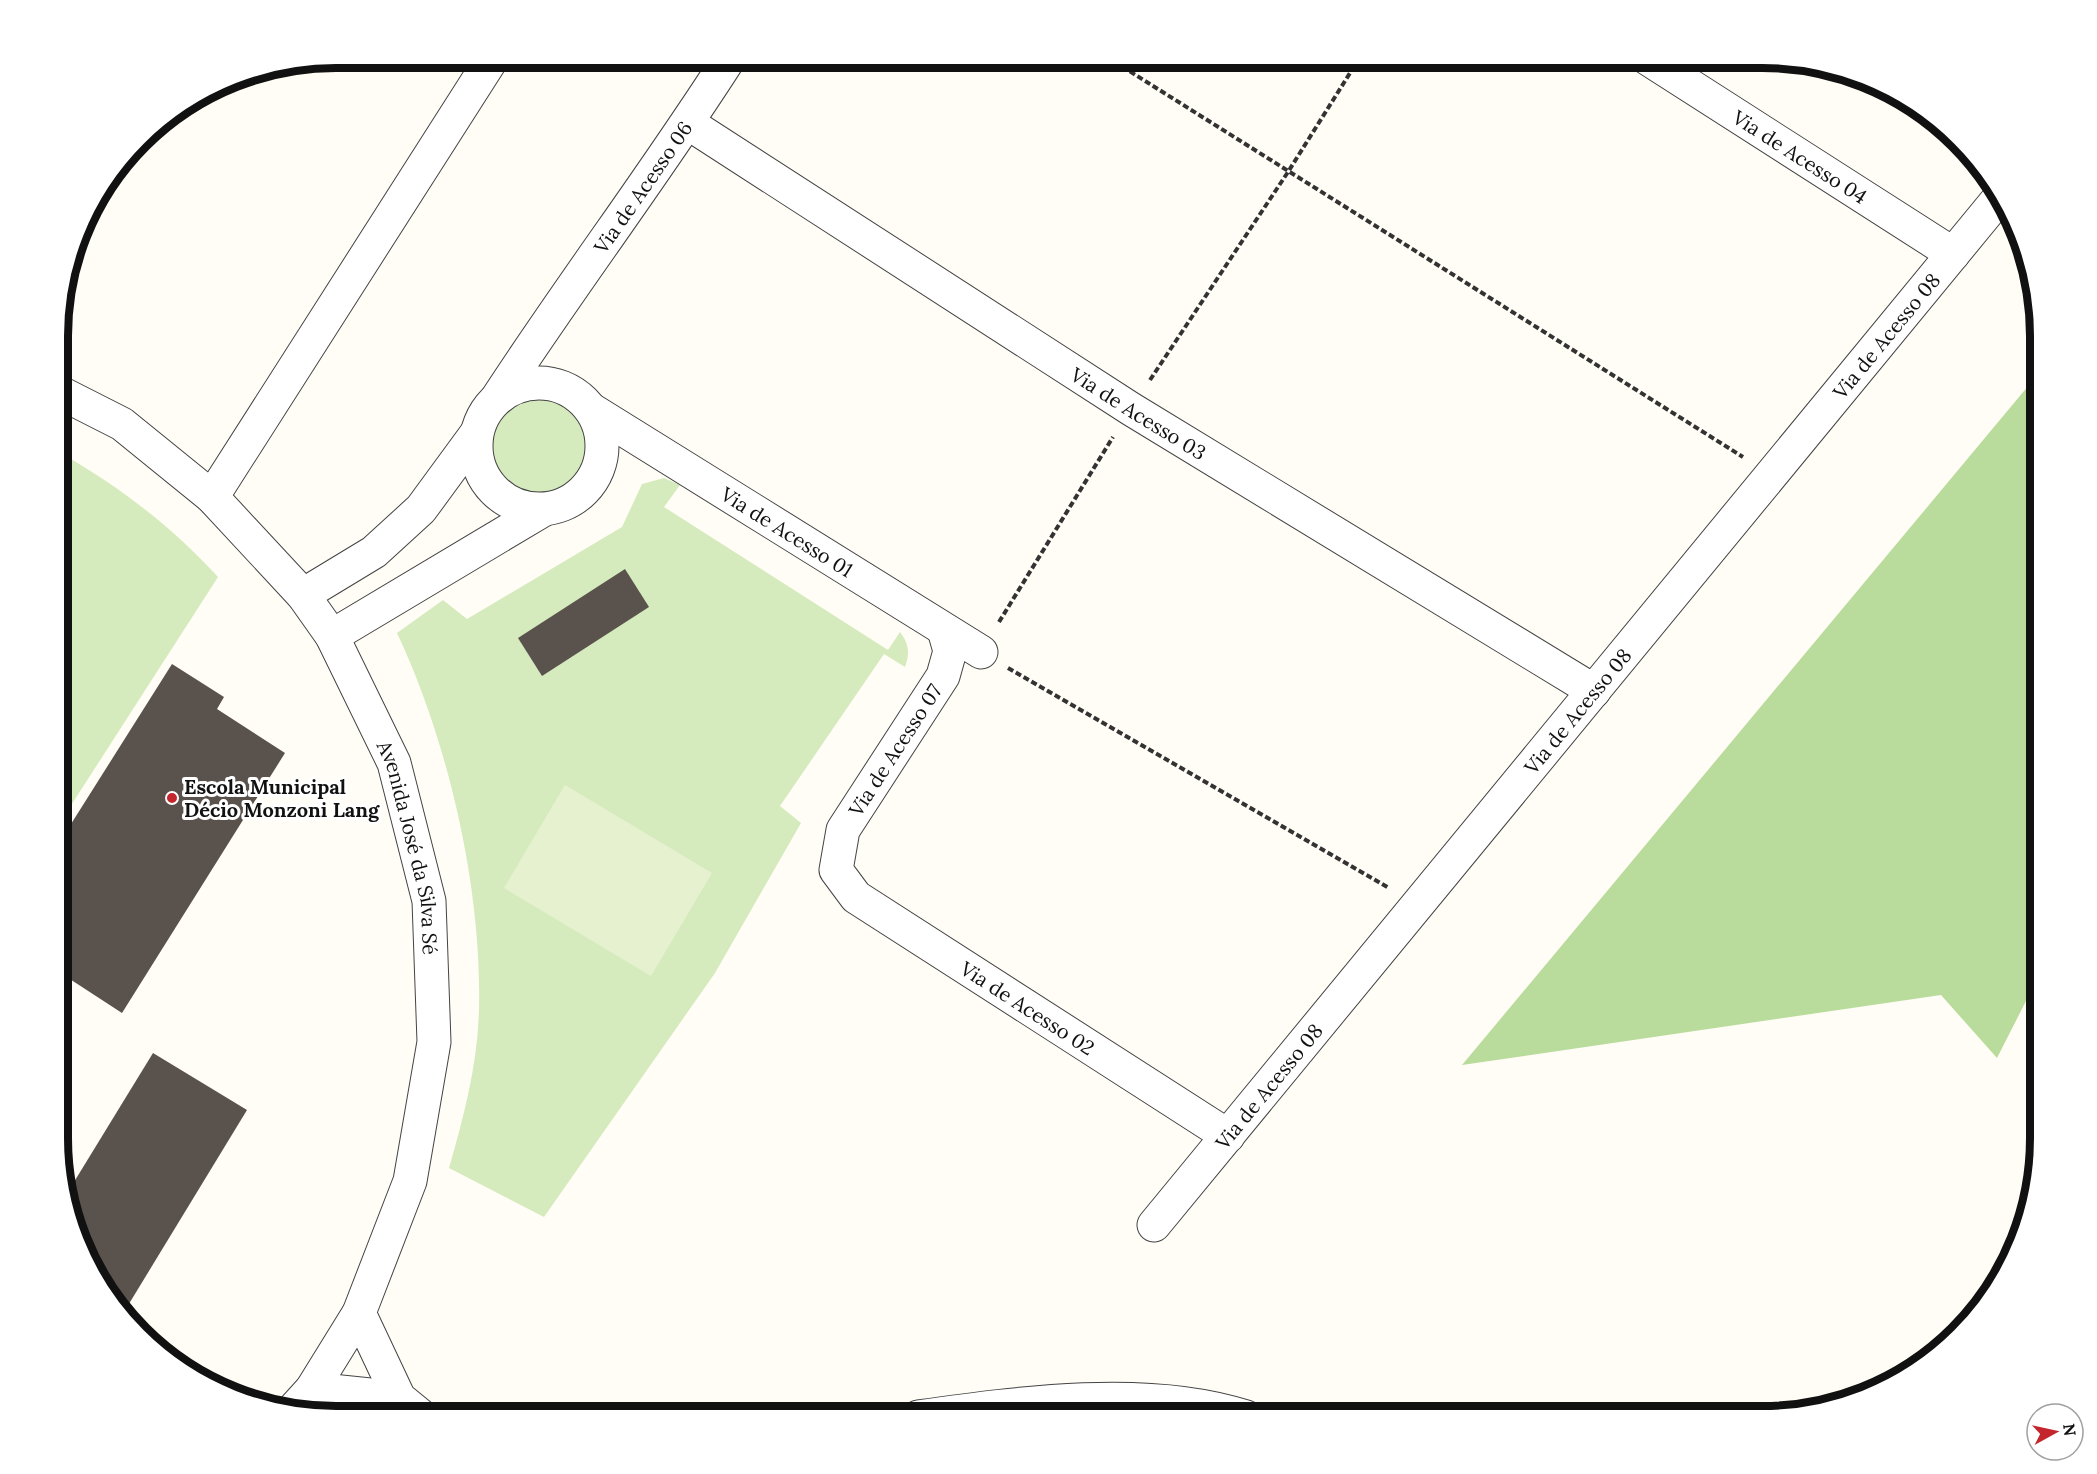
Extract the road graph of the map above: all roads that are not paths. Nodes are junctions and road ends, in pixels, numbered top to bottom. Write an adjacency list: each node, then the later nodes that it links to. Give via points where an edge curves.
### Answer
1 (486, 68): 15 (street)
2 (723, 68): 4 (street, Via de Acesso 06)
3 (1663, 68): 6 (street, Via de Acesso 04)
4 (688, 123): 7 (street, Via de Acesso 06); 21 (street, Via de Acesso 03, via 1131,409)
5 (1995, 204): 6 (street, Via de Acesso 08)
6 (1953, 254): 21 (street, Via de Acesso 08)
7 (552, 314): 8 (street, Via de Acesso 06); 10 (street, Via de Acesso 06)
8 (538, 382): 10 (street, via 516,386); 11 (street, via 569,389)
9 (68, 397): 15 (street, Avenida José da Silva Sé, via 122,424)
10 (498, 397): 12 (street, via 484,414)
11 (592, 410): 13 (street, Via de Acesso 01); 14 (street, via 601,430 603,453)
12 (476, 435): 16 (street, via 476,457 484,479 500,497 520,508); 17 (street, via 421,509 374,552)
13 (656, 450): 14 (street); 18 (street, Via de Acesso 01)
14 (597, 474): 16 (street, via 583,493 565,505)
15 (212, 497): 17 (street, Avenida José da Silva Sé)
16 (543, 510): 19 (street)
17 (303, 595): 19 (street, Avenida José da Silva Sé)
18 (944, 630): 20 (street, Via de Acesso 01); 22 (street, Via de Acesso 07, via 950,651 943,676 843,830)
19 (332, 636): 25 (street, Avenida José da Silva Sé, via 394,763 429,901 434,1042 410,1181)
20 (981, 652)
21 (1594, 691): 23 (street, Via de Acesso 08)
22 (836, 870): 23 (street, Via de Acesso 02, via 856,897)
23 (1228, 1136): 24 (street, Via de Acesso 08)
24 (1155, 1225)
25 (359, 1312): 26 (street, Avenida José da Silva Sé); 28 (street)
26 (302, 1400): 27 (street)
27 (395, 1406)
28 (409, 1406)
29 (1033, 1406): 30 (street, via 1095,1400)
30 (1187, 1406)

